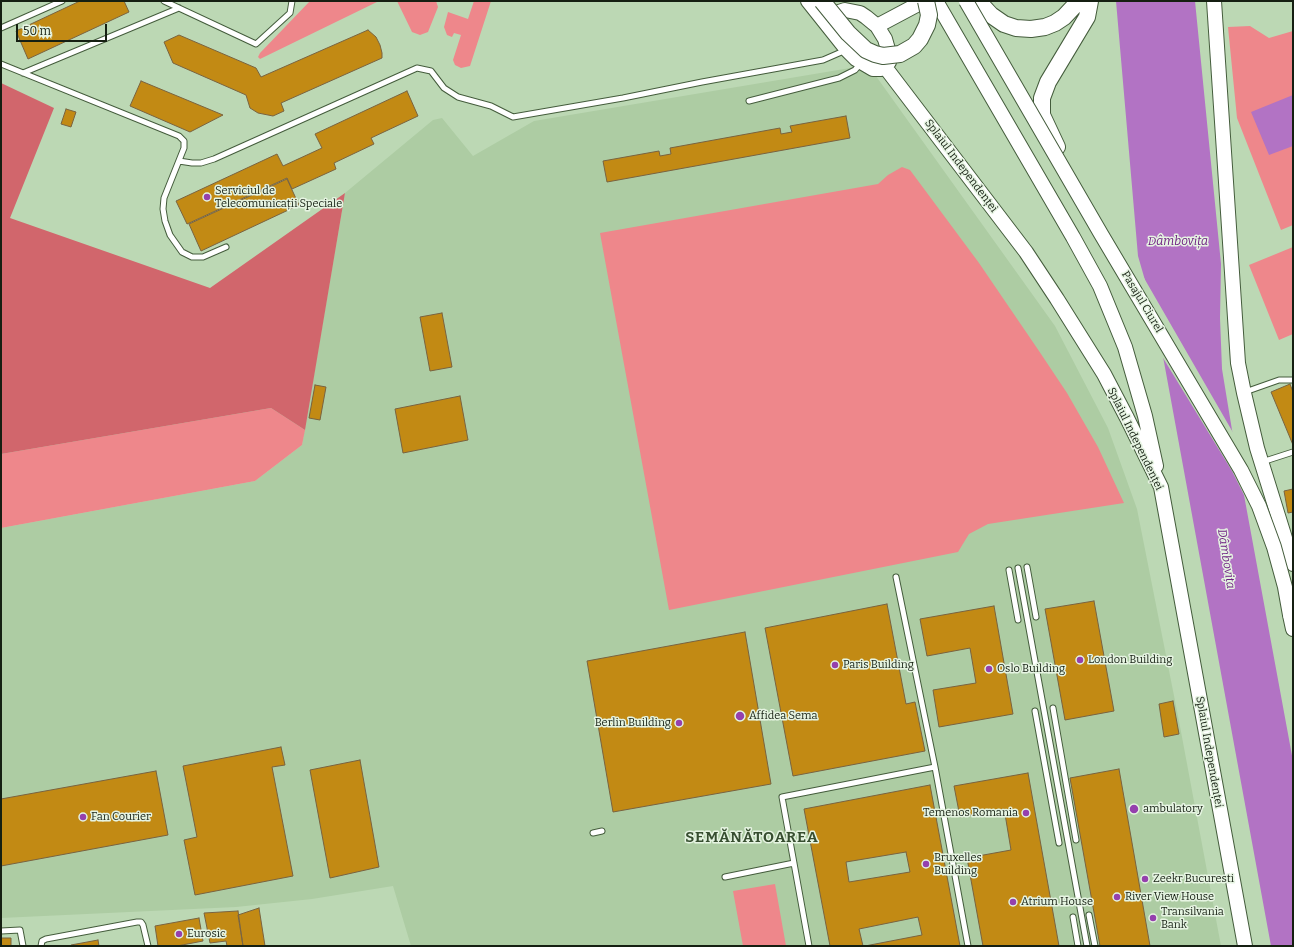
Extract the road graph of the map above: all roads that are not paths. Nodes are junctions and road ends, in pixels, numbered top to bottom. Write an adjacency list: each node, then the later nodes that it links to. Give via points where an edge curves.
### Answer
1 (62, 1): 16 (lane)
2 (164, 1): 13 (lane)
3 (292, 1): 13 (lane, via 290,13 256,44)
4 (808, 1): 14 (main road)
5 (822, 1): 6 (main road, bridge, via 848,33 866,50 883,56 900,54 920,39 929,15)
6 (925, 1): 15 (main road)
7 (936, 1): 30 (main road, via 1073,237 1110,308 1137,385)
8 (966, 1): 24 (main road, Pasajul Ciurel, bridge)
9 (978, 1): 10 (main road, via 1004,24 1031,29 1055,23)
10 (1079, 1)
11 (1090, 1): 24 (main road, via 1086,17 1048,82 1042,98 1042,115)
12 (1214, 1): 27 (main road, via 1238,363)
13 (179, 8): 21 (lane)
14 (824, 21): 15 (main road, via 839,12 852,10); 17 (main road)
15 (877, 26): 20 (main road, via 885,39 890,58)
16 (1, 28)
17 (847, 50): 18 (main road); 23 (lane, via 823,60 513,117 491,106 458,98 444,88 431,71 417,68 214,159 201,163)
18 (861, 63): 20 (main road, via 873,69); 22 (lane, via 855,70 839,78)
19 (1, 64): 21 (lane)
20 (885, 67): 30 (main road, Splaiul Independenței, via 1026,252 1057,299 1104,374)
21 (23, 73): 23 (lane, via 179,136 184,141)
22 (749, 101)
23 (180, 161): 25 (lane, via 164,198 164,221 170,235 182,252 192,257 203,257)
24 (1065, 171): 38 (main road, Pasajul Ciurel, bridge, via 1241,470 1259,506 1285,587)
25 (226, 247)
26 (1293, 380): 27 (lane, via 1280,380)
27 (1244, 393): 29 (main road)
28 (1293, 452): 29 (lane)
29 (1262, 462): 31 (main road)
30 (1161, 488): 59 (main road, Splaiul Independenței)
31 (1293, 564)
32 (1027, 567): 36 (lane)
33 (1018, 568): 57 (lane)
34 (1009, 570): 37 (lane)
35 (896, 577): 41 (lane)
36 (1036, 617)
37 (1018, 620)
38 (1293, 630)
39 (1052, 708): 44 (lane)
40 (1035, 711): 45 (lane)
41 (935, 767): 46 (lane, via 782,797); 55 (lane)
42 (602, 831): 43 (lane)
43 (593, 833)
44 (1076, 840)
45 (1059, 843)
46 (794, 863): 47 (lane); 54 (lane)
47 (725, 877)
48 (1089, 915): 58 (lane)
49 (1073, 917): 56 (lane)
50 (1, 931): 51 (lane, via 20,930)
51 (22, 946)
52 (41, 946): 53 (lane, via 42,941 46,939 141,922)
53 (148, 946)
54 (809, 946)
55 (968, 946)
56 (1078, 946)
57 (1087, 946)
58 (1095, 946)
59 (1245, 946)

